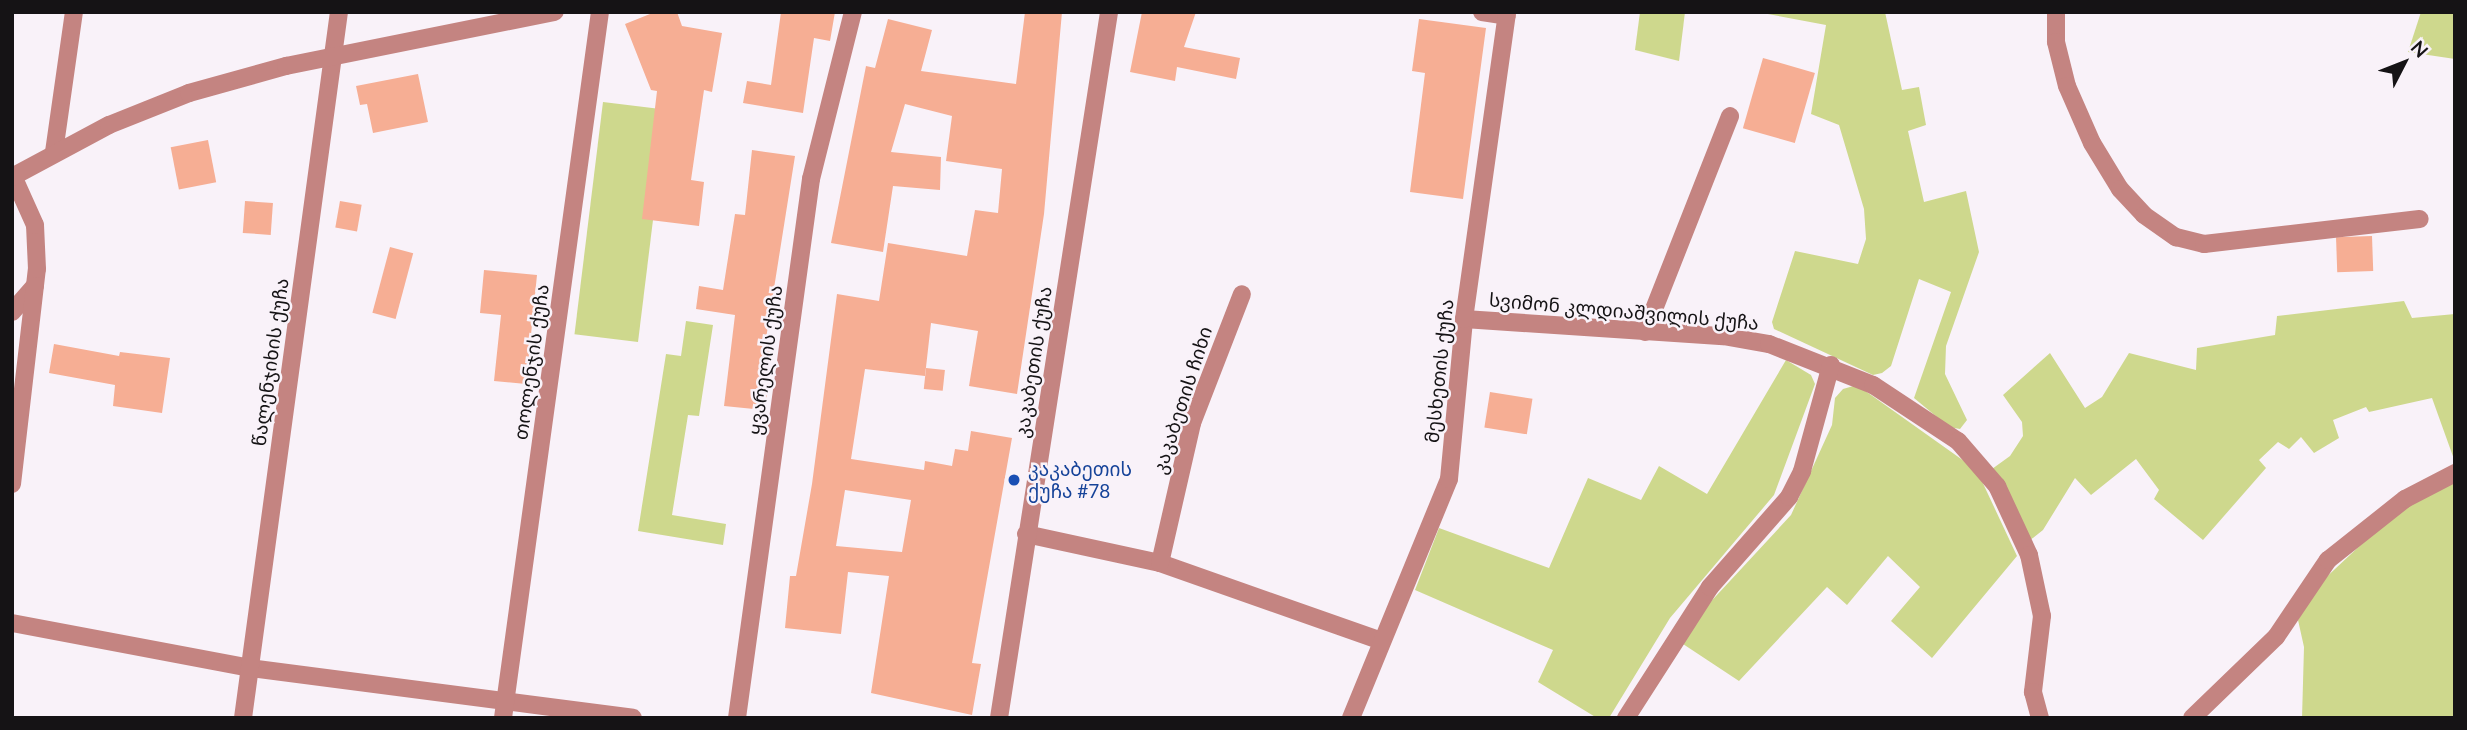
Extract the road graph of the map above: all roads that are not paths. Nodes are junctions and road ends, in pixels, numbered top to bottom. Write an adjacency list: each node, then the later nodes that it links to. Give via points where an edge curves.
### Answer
1 (74, 12): 12 (street)
2 (339, 12): 10 (street, წალენჯიხის ქუჩა)
3 (555, 12): 10 (street)
4 (600, 12): 28 (street, თოლენჯის ქუჩა)
5 (853, 12): 31 (street, ყვარელის ქუჩა, via 811,179)
6 (1109, 12): 23 (street, კაკაბეთის ქუჩა)
7 (1482, 12): 9 (street)
8 (2056, 12): 14 (street, via 2056,42 2067,86 2092,143 2120,189 2144,215 2176,237 2204,244)
9 (1507, 14): 18 (street, მესხეთის ქუჩა)
10 (332, 60): 12 (street, via 286,66 189,93); 27 (street, წალენჯიხის ქუჩა)
11 (1730, 116): 19 (street)
12 (54, 152): 13 (street)
13 (13, 176): 15 (street, via 35,225)
14 (2420, 219)
15 (35, 286): 17 (street); 22 (street)
16 (1242, 294): 24 (street, კაკაბეთის ჩიხი, via 1192,424)
17 (12, 312)
18 (1464, 319): 19 (street, სვიმონ კლდიაშვილის ქუჩა); 26 (street, მესხეთის ქუჩა, via 1449,479)
19 (1645, 332): 20 (street, სვიმონ კლდიაშვილის ქუჩა, via 1769,344)
20 (1831, 365): 34 (street, via 1802,471 1789,497 1710,587); 35 (street, სვიმონ კლდიაშვილის ქუჩა, via 1873,385 1958,441 1997,486 2029,555 2042,616 2033,692)
21 (2455, 473): 36 (street, via 2405,499 2328,560 2276,637)
22 (12, 484)
23 (1027, 534): 24 (street); 32 (street, კაკაბეთის ქუჩა)
24 (1160, 563): 26 (street)
25 (12, 623): 27 (street)
26 (1382, 641): 33 (street, მესხეთის ქუჩა)
27 (250, 668): 28 (street); 29 (street, წალენჯიხის ქუჩა)
28 (504, 710): 30 (street)
29 (243, 718)
30 (633, 718)
31 (737, 718)
32 (999, 718)
33 (1351, 718)
34 (1626, 718)
35 (2040, 718)
36 (2192, 718)

